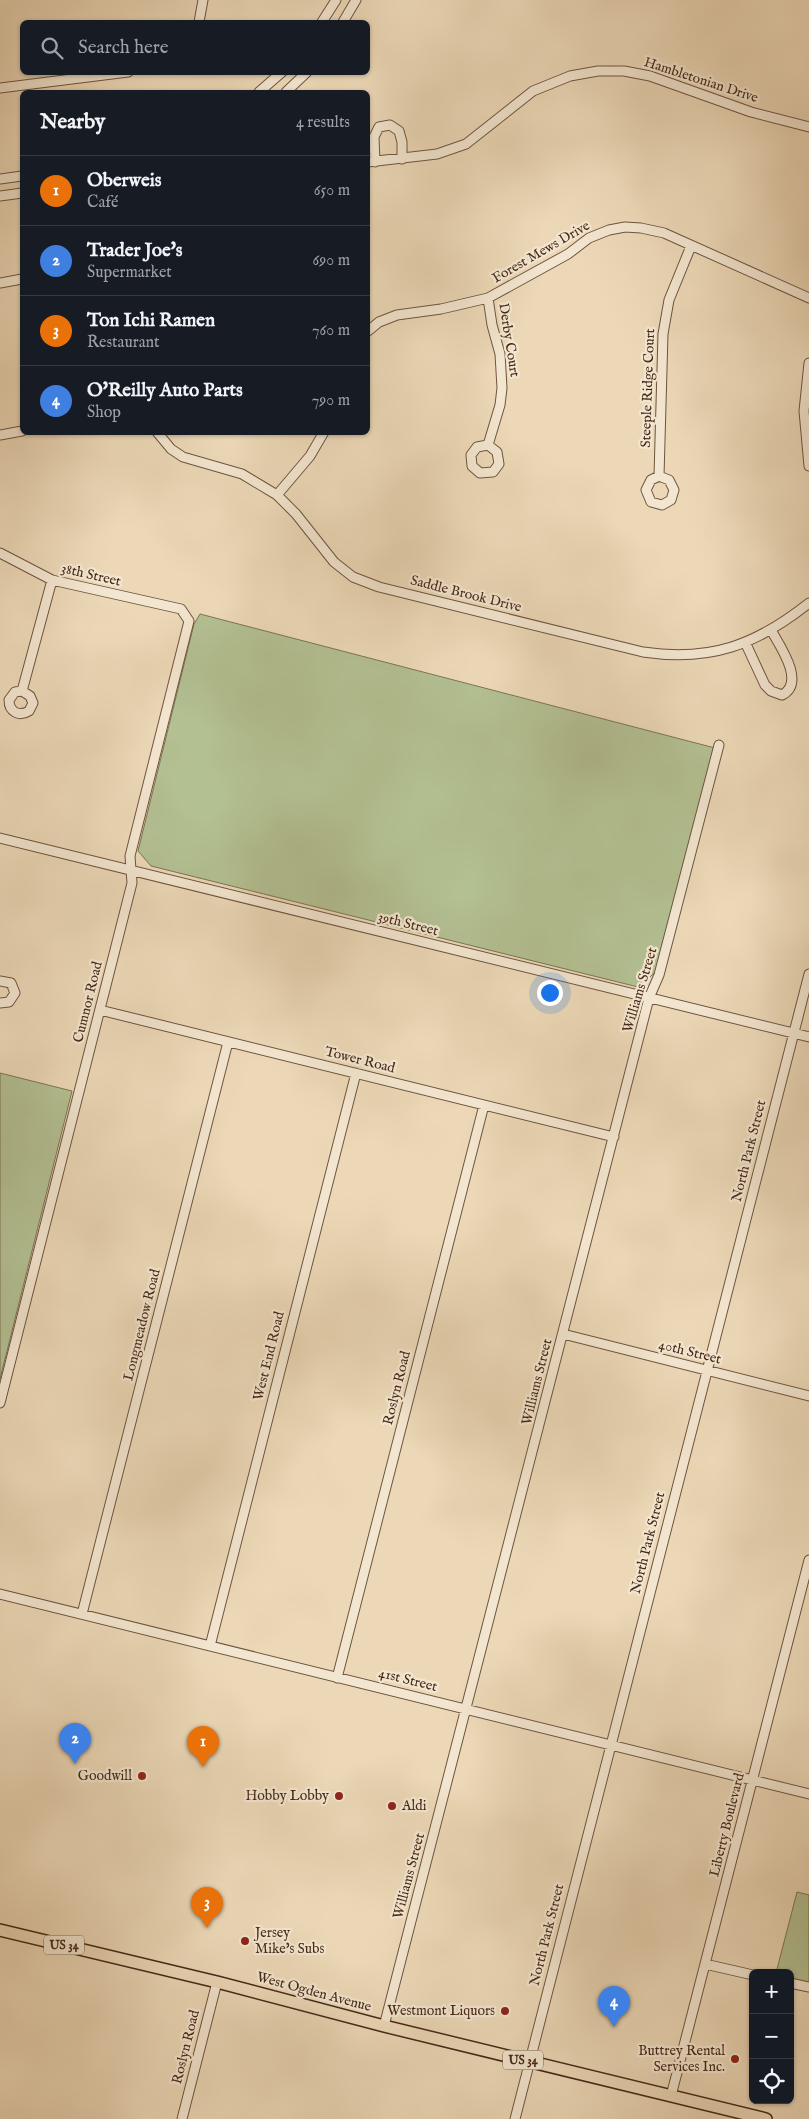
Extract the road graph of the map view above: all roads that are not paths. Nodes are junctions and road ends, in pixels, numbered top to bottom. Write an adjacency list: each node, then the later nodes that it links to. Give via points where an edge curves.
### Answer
1 (203, 0): 4 (street)
2 (336, 0): 5 (street)
3 (356, 0): 6 (street)
4 (199, 20)
5 (323, 20)
6 (344, 20)
7 (104, 75): 10 (street)
8 (279, 75): 11 (street)
9 (304, 75): 12 (street)
10 (0, 88)
11 (261, 90)
12 (288, 90)
13 (809, 127): 14 (street, Hambletonian Drive, via 751,112 650,76 598,71 570,76 533,91 466,144 436,154)
14 (402, 159): 15 (street, Hambletonian Drive); 15 (street, via 399,131 390,125 379,127 374,136)
15 (371, 162)
16 (20, 176): 17 (street)
17 (0, 179)
18 (20, 193): 19 (street)
19 (0, 196)
20 (691, 246): 23 (street, Forest Mews Drive, via 648,229 625,227 609,230 589,238 568,254); 24 (street, Forest Mews Drive); 33 (street, Steeple Ridge Court, via 664,325)
21 (20, 279): 22 (street)
22 (0, 282)
23 (488, 298): 25 (street, Forest Mews Drive, via 397,315 378,322); 31 (street, Derby Court, via 500,354 502,388)
24 (809, 298)
25 (370, 329)
26 (809, 363): 32 (street, via 804,411)
27 (20, 431): 28 (street)
28 (0, 435)
29 (159, 435): 34 (street, Saddle Brook Drive, via 183,457 242,474)
30 (322, 435): 34 (street, via 310,456)
31 (488, 445)
32 (809, 466)
33 (659, 476)
34 (277, 495): 40 (street, Saddle Brook Drive, via 334,562 353,576 372,584 643,652 677,656 700,654 722,651)
35 (0, 553): 36 (street, 38th Street)
36 (52, 580): 38 (street, 38th Street); 41 (street)
37 (809, 603): 39 (street, Saddle Brook Drive)
38 (181, 609): 44 (street, Cumnor Road, via 189,621 130,856)
39 (772, 630): 40 (street, Saddle Brook Drive); 40 (street, via 793,674 792,685 782,695 765,685)
40 (745, 642)
41 (22, 691)
42 (719, 745): 47 (street, Williams Street, via 659,975)
43 (0, 838): 44 (street, 39th Street)
44 (130, 870): 47 (street, 39th Street); 49 (street, Cumnor Road, via 132,883)
45 (809, 974): 50 (street, North Park Street)
46 (0, 981): 48 (street, via 11,983 15,993 9,1002)
47 (650, 998): 50 (street, 39th Street); 55 (street, Williams Street)
48 (0, 1003)
49 (100, 1010): 52 (street, Tower Road); 59 (street, Cumnor Road)
50 (794, 1033): 51 (street, 39th Street); 57 (street, North Park Street)
51 (809, 1037)
52 (228, 1042): 53 (street, Tower Road); 62 (street, Longmeadow Road)
53 (356, 1073): 54 (street, Tower Road); 63 (street, West End Road)
54 (484, 1105): 55 (street, Tower Road); 64 (street, Roslyn Road)
55 (614, 1137): 56 (street, Williams Street)
56 (564, 1334): 57 (street, 40th Street); 65 (street, Williams Street)
57 (707, 1370): 58 (street, 40th Street); 66 (street, North Park Street)
58 (809, 1396)
59 (0, 1403)
60 (809, 1560): 67 (street, Liberty Boulevard)
61 (0, 1594): 62 (street, 41st Street)
62 (82, 1614): 63 (street, 41st Street)
63 (210, 1646): 64 (street, 41st Street)
64 (338, 1678): 65 (street, 41st Street)
65 (467, 1709): 66 (street, 41st Street); 75 (street, Williams Street)
66 (610, 1745): 67 (street, 41st Street); 76 (street, North Park Street)
67 (752, 1780): 68 (street, 41st Street); 70 (street, Liberty Boulevard)
68 (809, 1794)
69 (0, 1930): 72 (main road, West Ogden Avenue / US 34)
70 (705, 1964): 71 (street); 77 (street, Liberty Boulevard)
71 (749, 1974)
72 (217, 1982): 75 (main road, West Ogden Avenue / US 34); 78 (street, Roslyn Road)
73 (794, 1984): 74 (street)
74 (809, 1987)
75 (384, 2026): 76 (main road, West Ogden Avenue / US 34)
76 (529, 2062): 77 (main road, West Ogden Avenue / US 34); 79 (street, North Park Street)
77 (671, 2096): 80 (main road, West Ogden Avenue / US 34)
78 (182, 2119)
79 (514, 2119)
80 (766, 2119)

